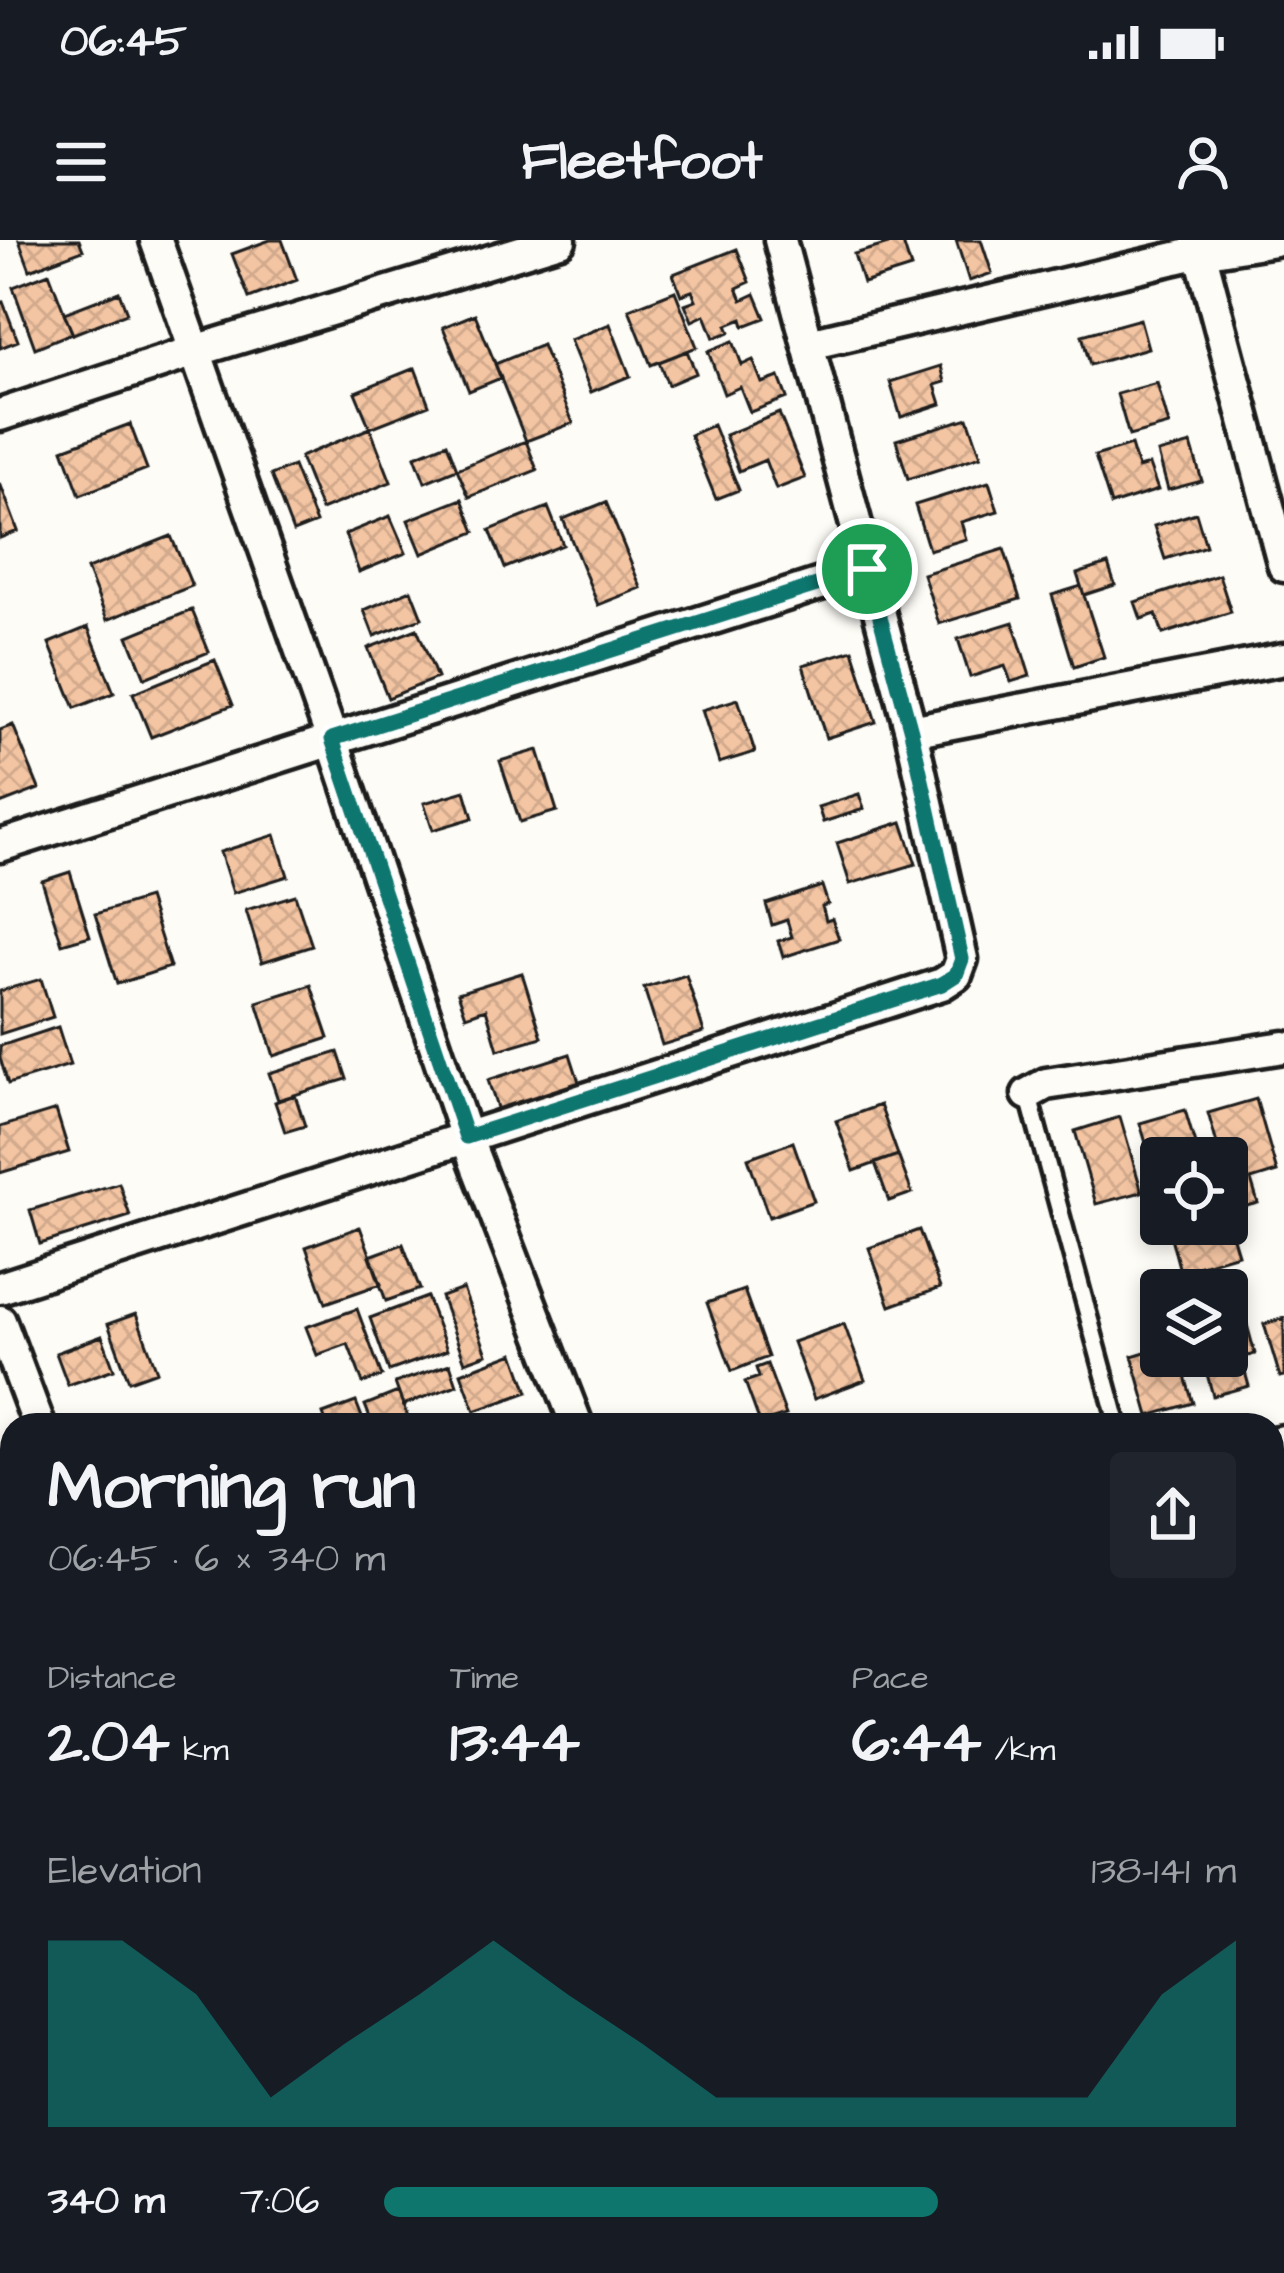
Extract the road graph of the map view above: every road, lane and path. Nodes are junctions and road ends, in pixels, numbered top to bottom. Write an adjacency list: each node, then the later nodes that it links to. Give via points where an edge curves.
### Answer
1 (157, 240): 7 (street)
2 (560, 240): 7 (street)
3 (781, 240): 6 (street)
4 (1276, 240): 5 (street)
5 (1199, 246): 6 (street); 9 (street)
6 (809, 344): 10 (street)
7 (195, 351): 8 (street); 13 (street)
8 (0, 415)
9 (1284, 566)
10 (867, 569): 12 (street); 13 (street)
11 (1284, 659): 12 (street)
12 (911, 731): 17 (street, via 962,959 956,975)
13 (332, 739): 14 (street); 17 (street)
14 (0, 846)
15 (1284, 1047): 16 (street, via 1046,1084)
16 (1028, 1094): 22 (lane)
17 (466, 1137): 18 (street); 21 (street)
18 (0, 1288)
19 (0, 1321): 20 (street)
20 (34, 1413)
21 (572, 1413)
22 (1115, 1413)

